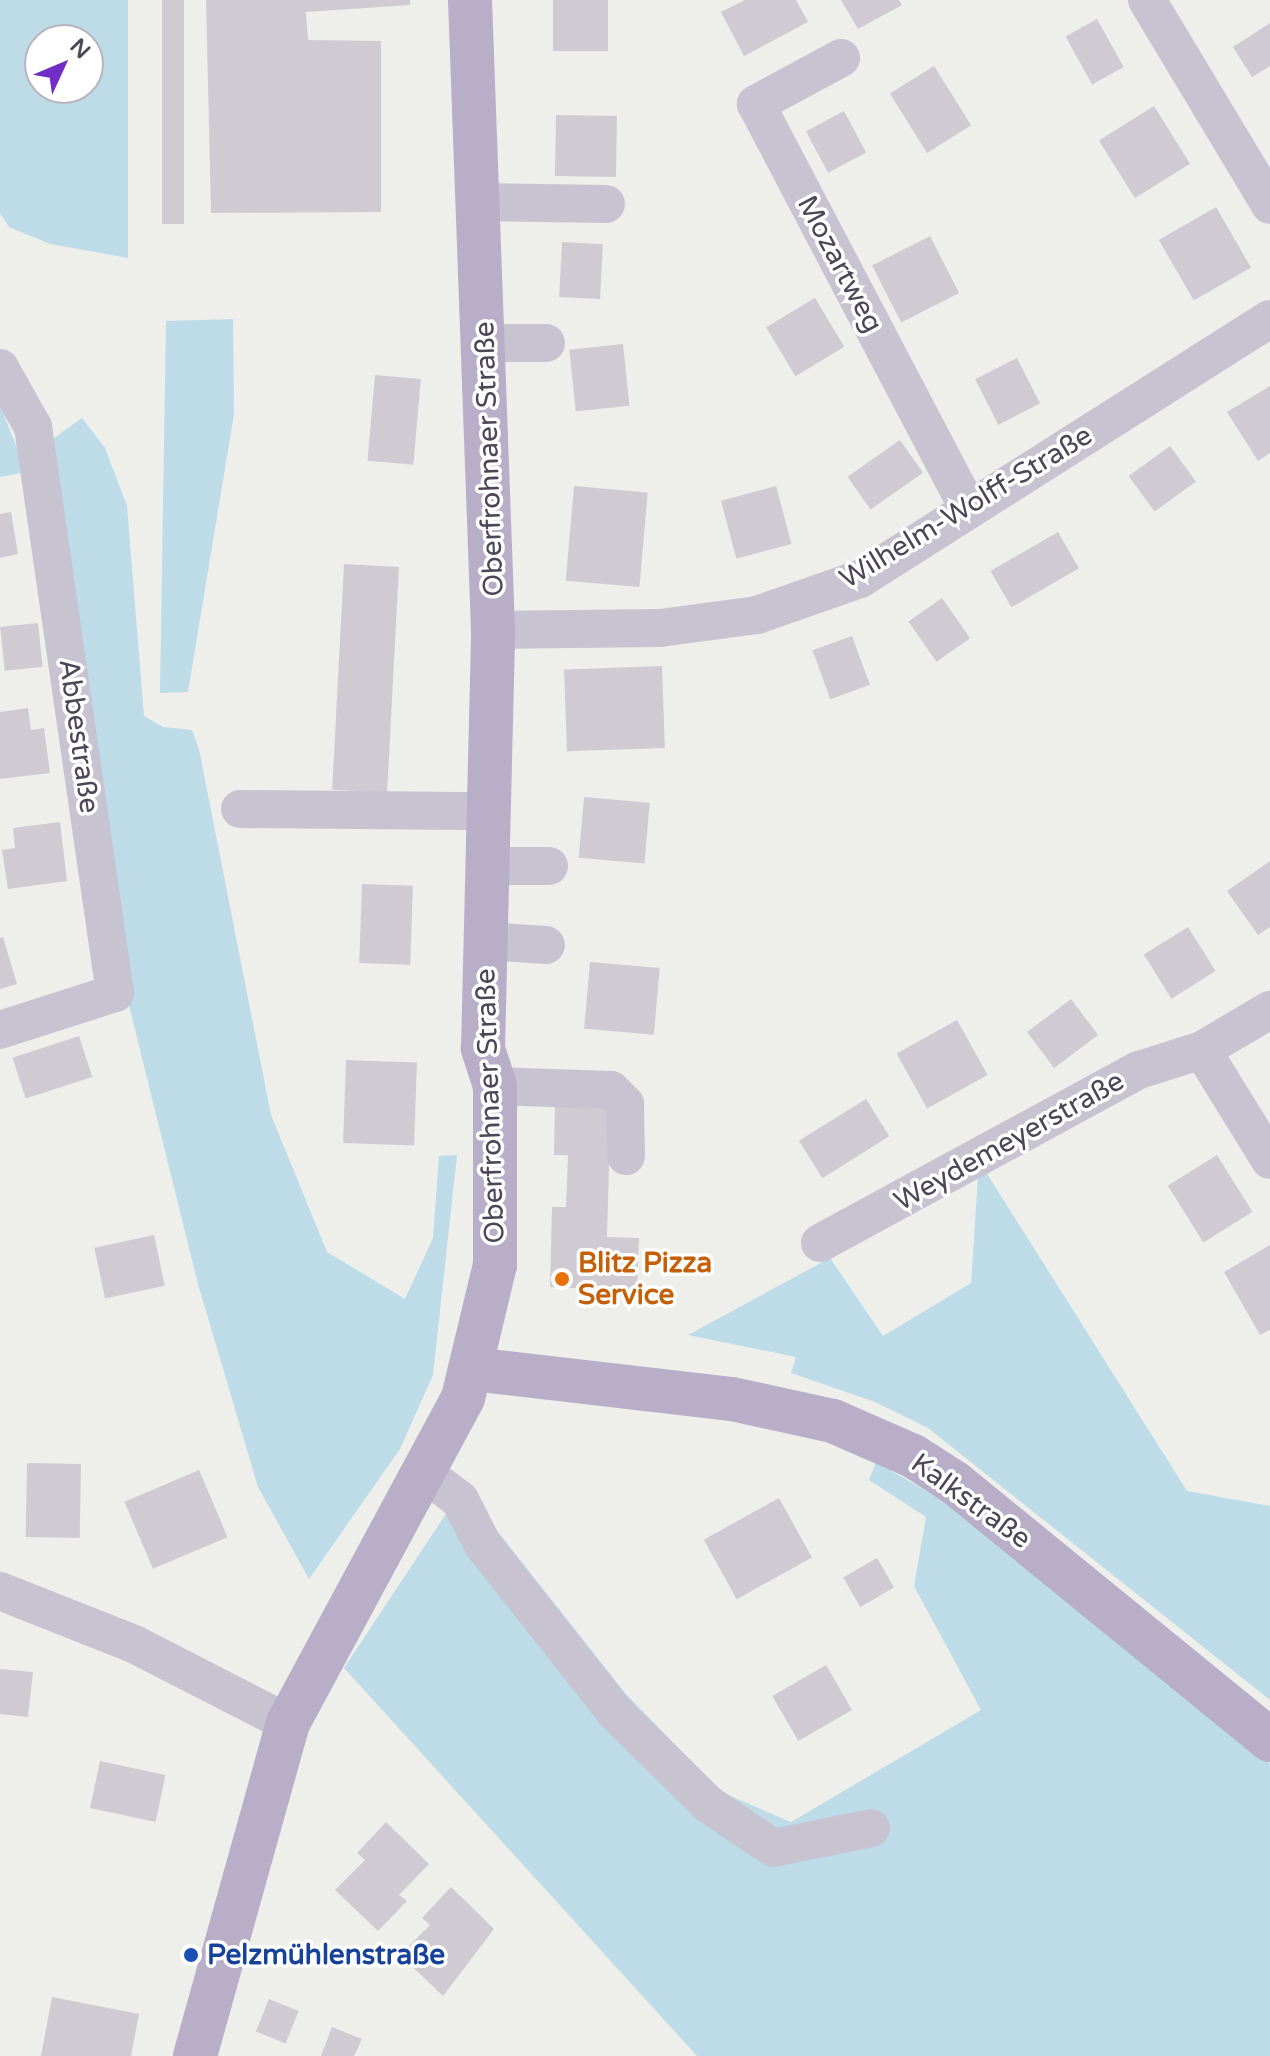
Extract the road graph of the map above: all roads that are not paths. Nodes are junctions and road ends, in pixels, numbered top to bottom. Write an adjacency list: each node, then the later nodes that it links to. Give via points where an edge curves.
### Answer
1 (470, 0): 4 (main road, Oberfrohnaer Straße)
2 (1147, 0): 6 (street)
3 (841, 58): 11 (street, Mozartweg, via 756,104)
4 (480, 202): 5 (street); 8 (main road, Oberfrohnaer Straße)
5 (606, 204)
6 (1270, 205)
7 (1268, 326): 11 (street, Wilhelm-Wolff-Straße)
8 (485, 343): 9 (street); 12 (main road, Oberfrohnaer Straße)
9 (546, 343)
10 (0, 368): 20 (street, Abbestraße, via 33,427 115,993)
11 (969, 510): 12 (street, Wilhelm-Wolff-Straße, via 860,579 757,615 660,628)
12 (493, 630): 14 (main road, Oberfrohnaer Straße)
13 (240, 809): 14 (street)
14 (489, 811): 15 (main road, Oberfrohnaer Straße)
15 (488, 866): 16 (street); 17 (main road, Oberfrohnaer Straße)
16 (549, 866)
17 (486, 941): 18 (street); 22 (main road, Oberfrohnaer Straße, via 483,1048)
18 (546, 945)
19 (1270, 1010): 21 (street, Weydemeyerstraße)
20 (0, 1030)
21 (1202, 1050): 24 (street); 25 (street, Weydemeyerstraße, via 1139,1070)
22 (495, 1086): 23 (street, via 611,1090 625,1104); 26 (main road, Oberfrohnaer Straße, via 495,1265)
23 (626, 1156)
24 (1270, 1160)
25 (820, 1243)
26 (472, 1369): 27 (main road, Oberfrohnaer Straße); 30 (main road, Kalkstraße, via 732,1399 833,1421 913,1456 955,1483)
27 (427, 1475): 29 (main road, Oberfrohnaer Straße); 31 (street, via 460,1500 483,1545 614,1711 708,1804 773,1848)
28 (0, 1591): 29 (street, via 134,1644)
29 (288, 1723): 32 (main road, Oberfrohnaer Straße)
30 (1270, 1740)
31 (871, 1828)
32 (196, 2056)

